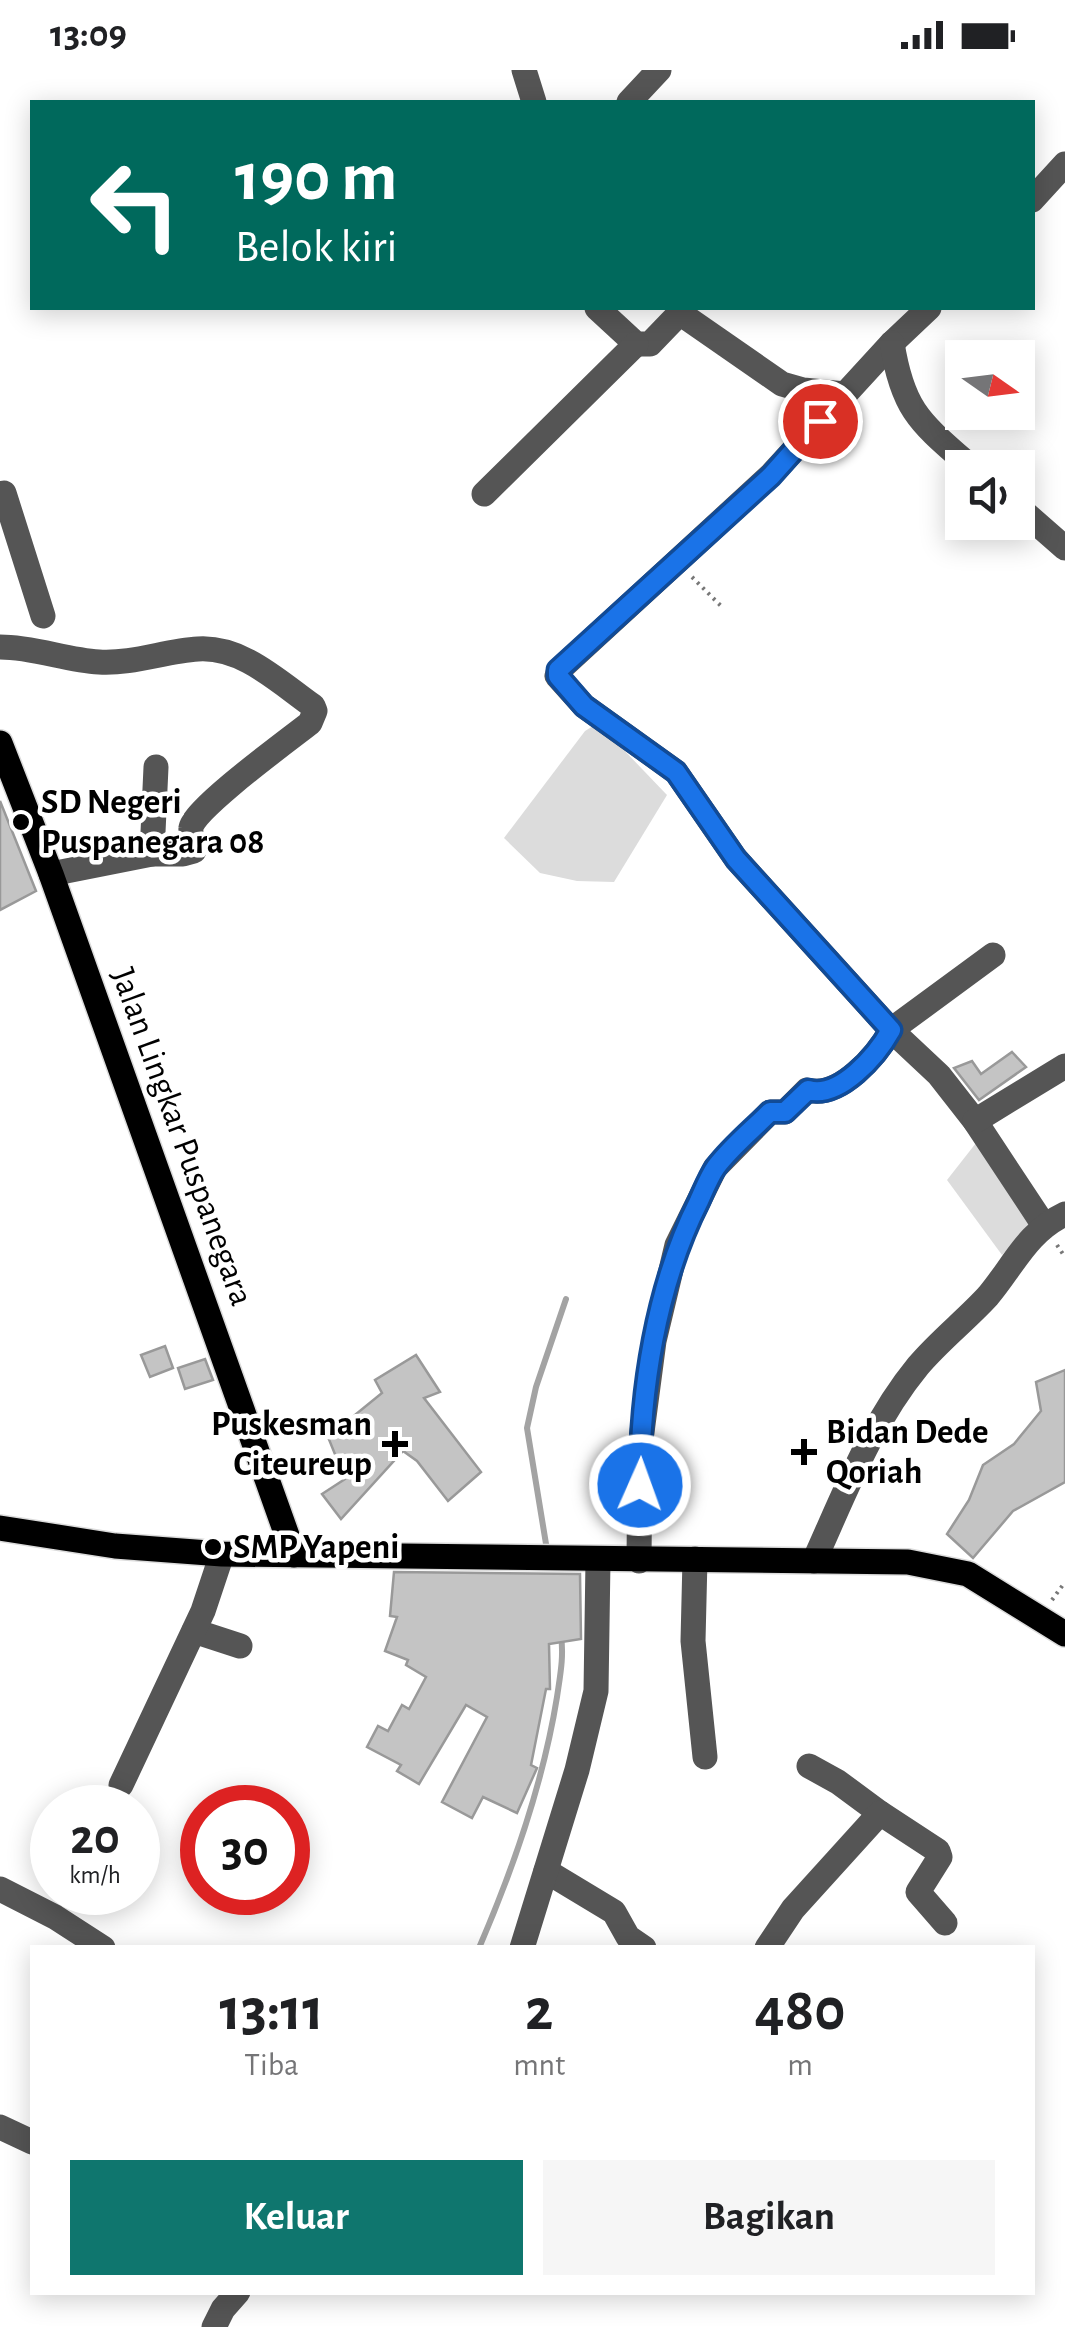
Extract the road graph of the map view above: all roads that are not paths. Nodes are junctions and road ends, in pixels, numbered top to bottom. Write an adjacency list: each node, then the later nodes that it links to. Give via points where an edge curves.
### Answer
1 (524, 70): 3 (street)
2 (659, 70): 4 (street)
3 (533, 100)
4 (631, 100)
5 (1065, 164): 6 (street)
6 (1035, 197)
7 (599, 310): 10 (street)
8 (927, 310): 9 (street)
9 (892, 343): 11 (street); 12 (street, via 902,394)
10 (636, 344): 11 (street, via 650,344 684,316 782,384); 14 (street)
11 (845, 394): 25 (street, via 771,476 558,670 559,681 584,706 676,772 736,859)
12 (953, 450)
13 (4, 492): 17 (street)
14 (484, 494)
15 (1035, 522): 16 (street)
16 (1065, 548)
17 (11, 552): 18 (street)
18 (43, 616)
19 (0, 646): 22 (street, via 87,660 226,652 313,706 310,722 194,820 193,852)
20 (0, 743): 23 (main road, Jalan Lingkar Puspanegara)
21 (156, 767): 22 (street)
22 (152, 854): 23 (street)
23 (51, 874): 31 (main road, Jalan Lingkar Puspanegara)
24 (993, 955): 25 (street)
25 (891, 1030): 27 (street); 34 (street, via 840,1084 808,1090 785,1112 770,1112 715,1168 677,1245 654,1341 640,1447)
26 (1065, 1066): 27 (street)
27 (975, 1121): 28 (street)
28 (1054, 1219): 35 (street, via 918,1366 888,1408)
29 (0, 1528): 30 (main road)
30 (222, 1554): 31 (main road); 36 (street)
31 (294, 1555): 32 (main road)
32 (591, 1560): 34 (main road); 43 (street, via 596,1691)
33 (695, 1560): 34 (main road); 35 (main road); 39 (street, via 693,1641)
34 (639, 1561)
35 (814, 1561): 37 (main road, via 950,1568)
36 (194, 1631): 38 (street); 41 (street)
37 (1065, 1634)
38 (240, 1646)
39 (705, 1757)
40 (809, 1766): 42 (street)
41 (120, 1785)
42 (880, 1813): 45 (street, via 938,1850 918,1892); 49 (street)
43 (546, 1871): 47 (street); 48 (street, via 614,1912)
44 (0, 1889): 46 (street)
45 (945, 1923)
46 (98, 1945)
47 (523, 1945)
48 (640, 1945)
49 (769, 1945)
50 (0, 2127): 51 (street)
51 (30, 2141)
52 (235, 2295): 53 (street)
53 (214, 2327)

